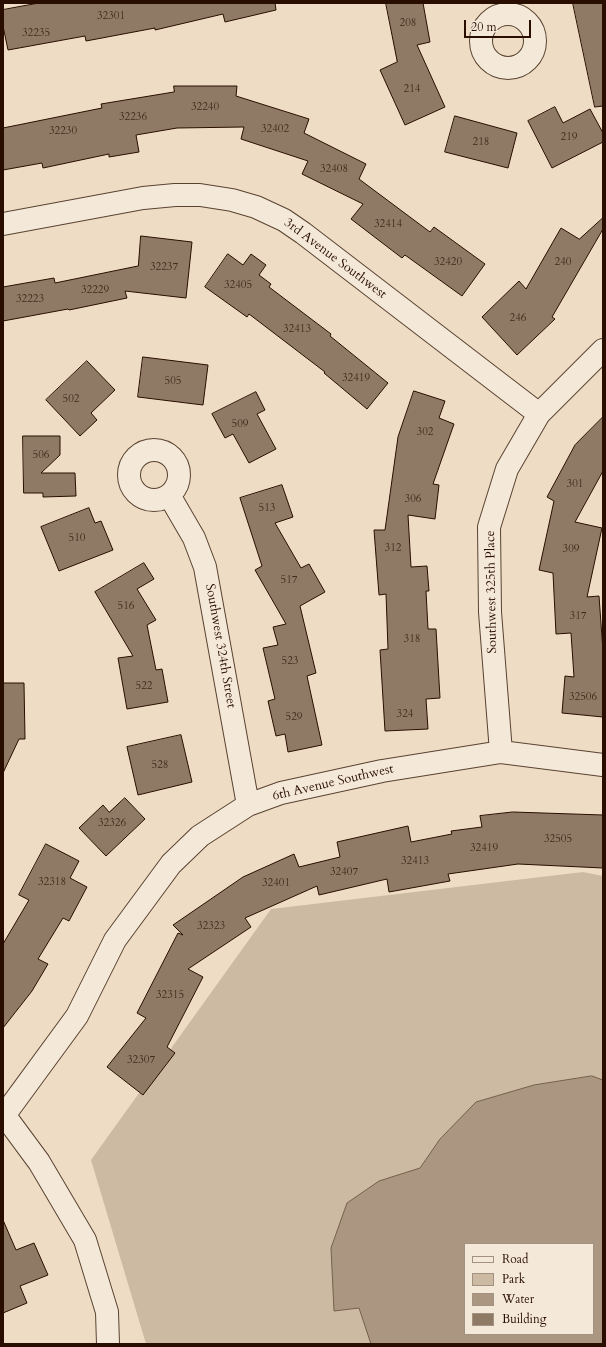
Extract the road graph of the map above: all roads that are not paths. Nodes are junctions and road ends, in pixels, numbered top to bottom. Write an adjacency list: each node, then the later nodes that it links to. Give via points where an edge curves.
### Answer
1 (3, 224): 3 (street, 3rd Avenue Southwest, via 143,198 175,195 200,195 232,200 256,208 284,220 303,233)
2 (603, 350): 3 (street, Southwest 325th Place)
3 (539, 414): 5 (street, Southwest 325th Place, via 507,469 490,527 490,612)
4 (169, 495): 7 (street, Southwest 324th Street, via 194,538 205,567)
5 (501, 752): 6 (street, 6th Avenue Southwest); 7 (street, 6th Avenue Southwest, via 382,771 281,793)
6 (603, 765)
7 (248, 805): 8 (street, 6th Avenue Southwest, via 200,836 171,864 115,940 77,1016)
8 (4, 1116): 9 (street, via 39,1162 85,1240 107,1312)
9 (108, 1344)

